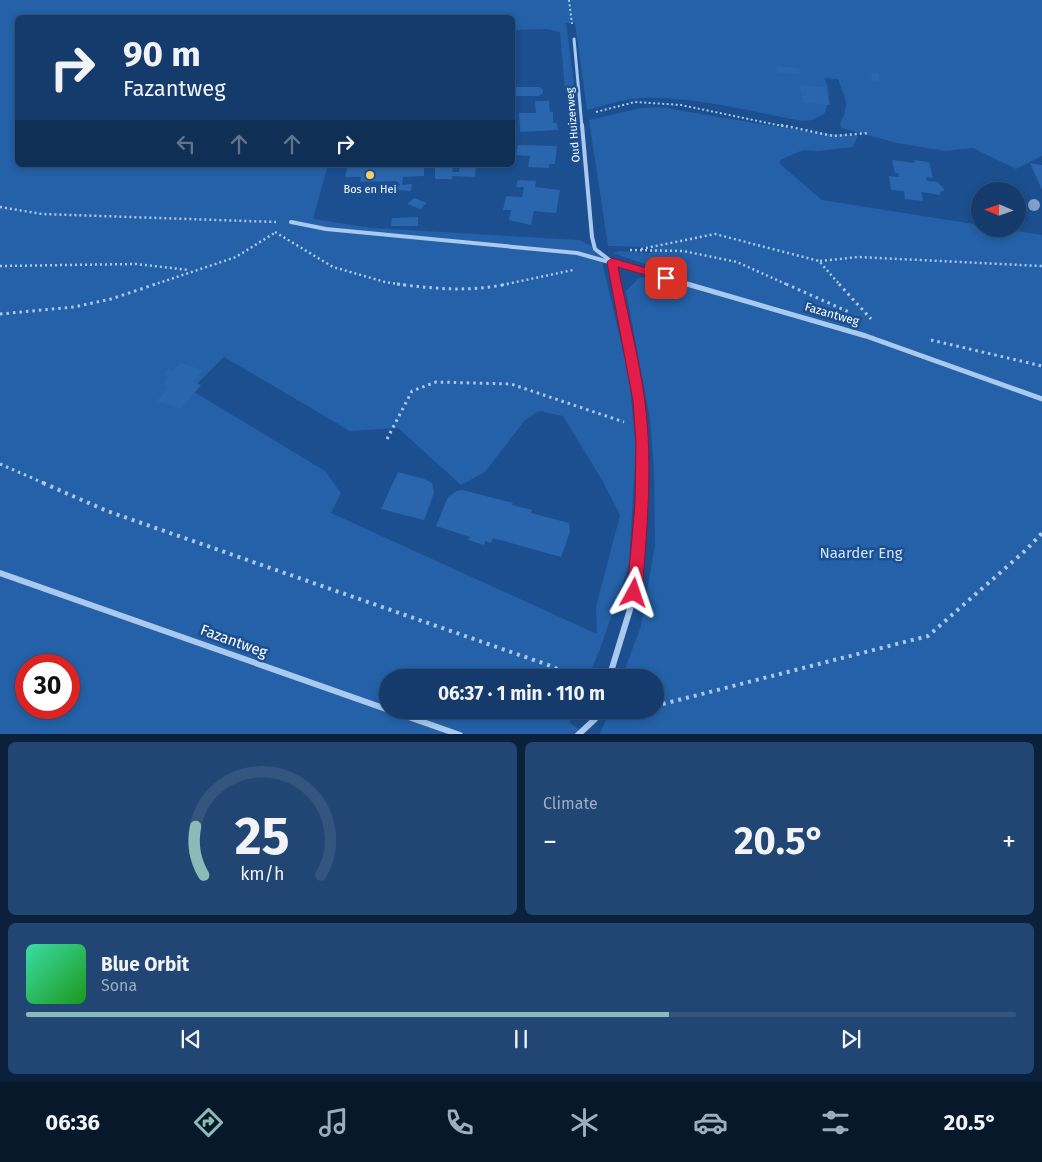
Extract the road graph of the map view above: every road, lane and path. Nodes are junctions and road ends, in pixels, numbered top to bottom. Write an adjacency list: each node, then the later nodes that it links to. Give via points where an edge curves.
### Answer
1 (569, 0): 2 (path)
2 (574, 39): 8 (street, Oud Huizerweg)
3 (604, 110): 4 (path, via 635,102 681,105 833,136)
4 (869, 133)
5 (0, 207): 6 (path, via 42,214)
6 (291, 222): 7 (path); 12 (street, via 326,229 577,254)
7 (275, 232): 15 (path, via 333,267 385,282 430,288 492,287); 16 (path, via 236,256)
8 (595, 249): 12 (street, Fazantweg)
9 (627, 250): 10 (path)
10 (635, 250): 11 (path, via 715,234); 17 (path, via 683,252 737,262)
11 (819, 261): 14 (path, via 858,257); 19 (path, via 877,326)
12 (612, 262): 22 (street, Fazantweg, via 866,336); 23 (street, via 639,401)
13 (0, 266): 16 (path, via 136,264)
14 (1042, 266)
15 (575, 270)
16 (190, 271): 18 (path, via 111,299 74,307)
17 (851, 313)
18 (0, 314)
19 (868, 322)
20 (927, 339): 21 (path)
21 (1042, 366)
22 (1042, 399)
23 (641, 428): 24 (path, via 511,384 436,382 412,391); 29 (street, via 642,504 634,593)
24 (386, 438)
25 (0, 464): 28 (path, via 107,511)
26 (1042, 533): 30 (path, via 928,636)
27 (0, 573): 32 (street, Fazantweg)
28 (557, 669)
29 (612, 669)
30 (664, 704)
31 (595, 719): 33 (street)
32 (460, 734)
33 (578, 734)

